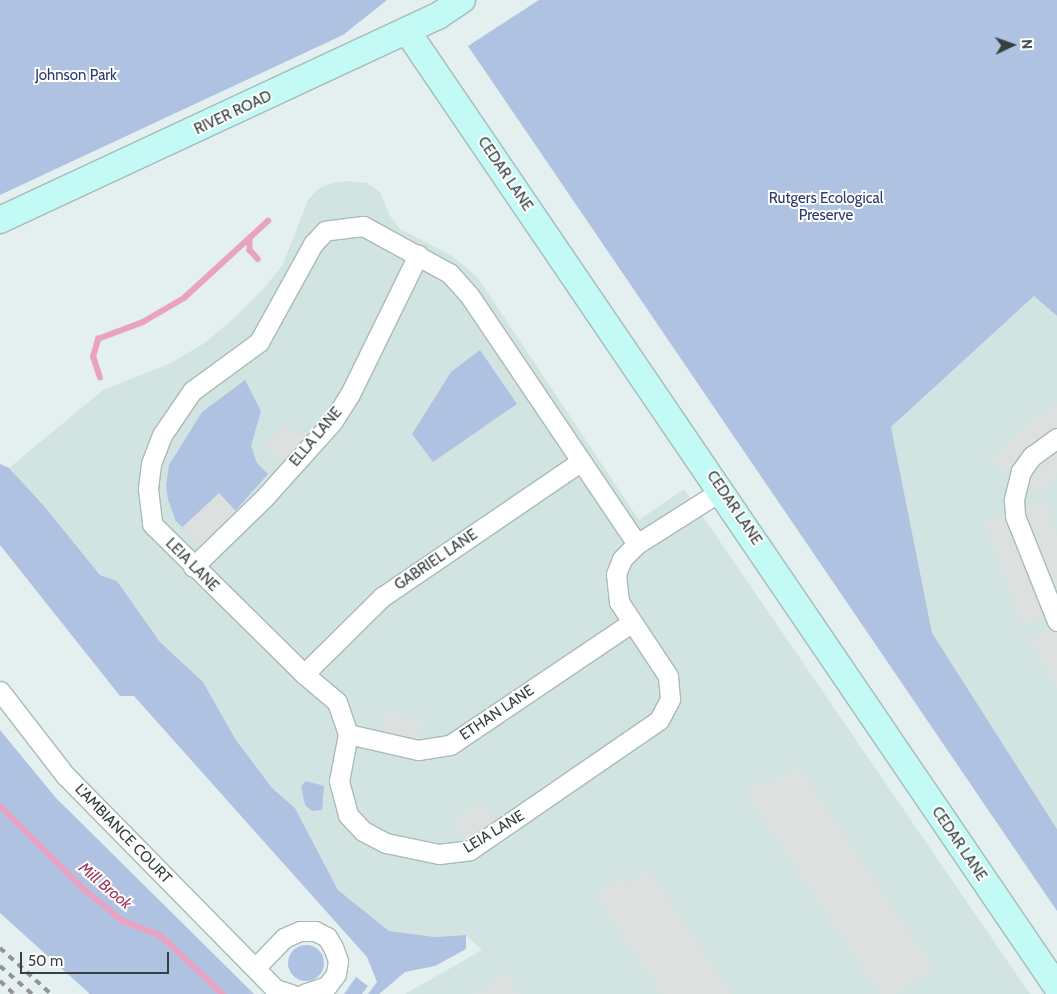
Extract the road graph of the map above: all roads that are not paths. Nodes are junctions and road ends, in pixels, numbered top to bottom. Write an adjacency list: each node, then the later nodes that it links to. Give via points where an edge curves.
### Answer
1 (462, 0): 2 (street, RIVER ROAD)
2 (407, 31): 3 (street, RIVER ROAD); 7 (street, CEDAR LANE)
3 (0, 220)
4 (418, 255): 6 (street, LEIA LANE, via 449,273 469,295); 9 (street, ELLA LANE, via 350,394 333,421 264,498); 9 (street, LEIA LANE, via 364,226 326,232 313,244 259,342 192,391 162,435 151,464 148,489 152,524)
5 (1057, 438): 10 (street, via 1032,456 1021,470 1014,500 1015,516)
6 (581, 461): 8 (street, LEIA LANE); 12 (street, GABRIEL LANE, via 382,597)
7 (722, 490): 8 (street, LEIA LANE); 16 (street, CEDAR LANE)
8 (637, 544): 11 (street, LEIA LANE, via 622,559 616,574 618,602)
9 (193, 567): 12 (street, LEIA LANE)
10 (1057, 621)
11 (631, 623): 14 (street, ETHAN LANE, via 450,745 418,750); 14 (street, LEIA LANE, via 668,676 671,692 666,711 659,720 470,850 439,854 386,842 363,831 348,815 341,798 339,781)
12 (304, 674): 14 (street, LEIA LANE, via 337,702)
13 (0, 691): 15 (street, L'AMBIANCE COURT, via 65,775)
14 (348, 734)
15 (255, 968): 17 (street, L'AMBIANCE COURT, via 275,989); 18 (street, via 284,938 300,930 315,931 326,937 333,947 338,961 336,974 328,986)
16 (1057, 987)
17 (291, 994)
18 (304, 994)

